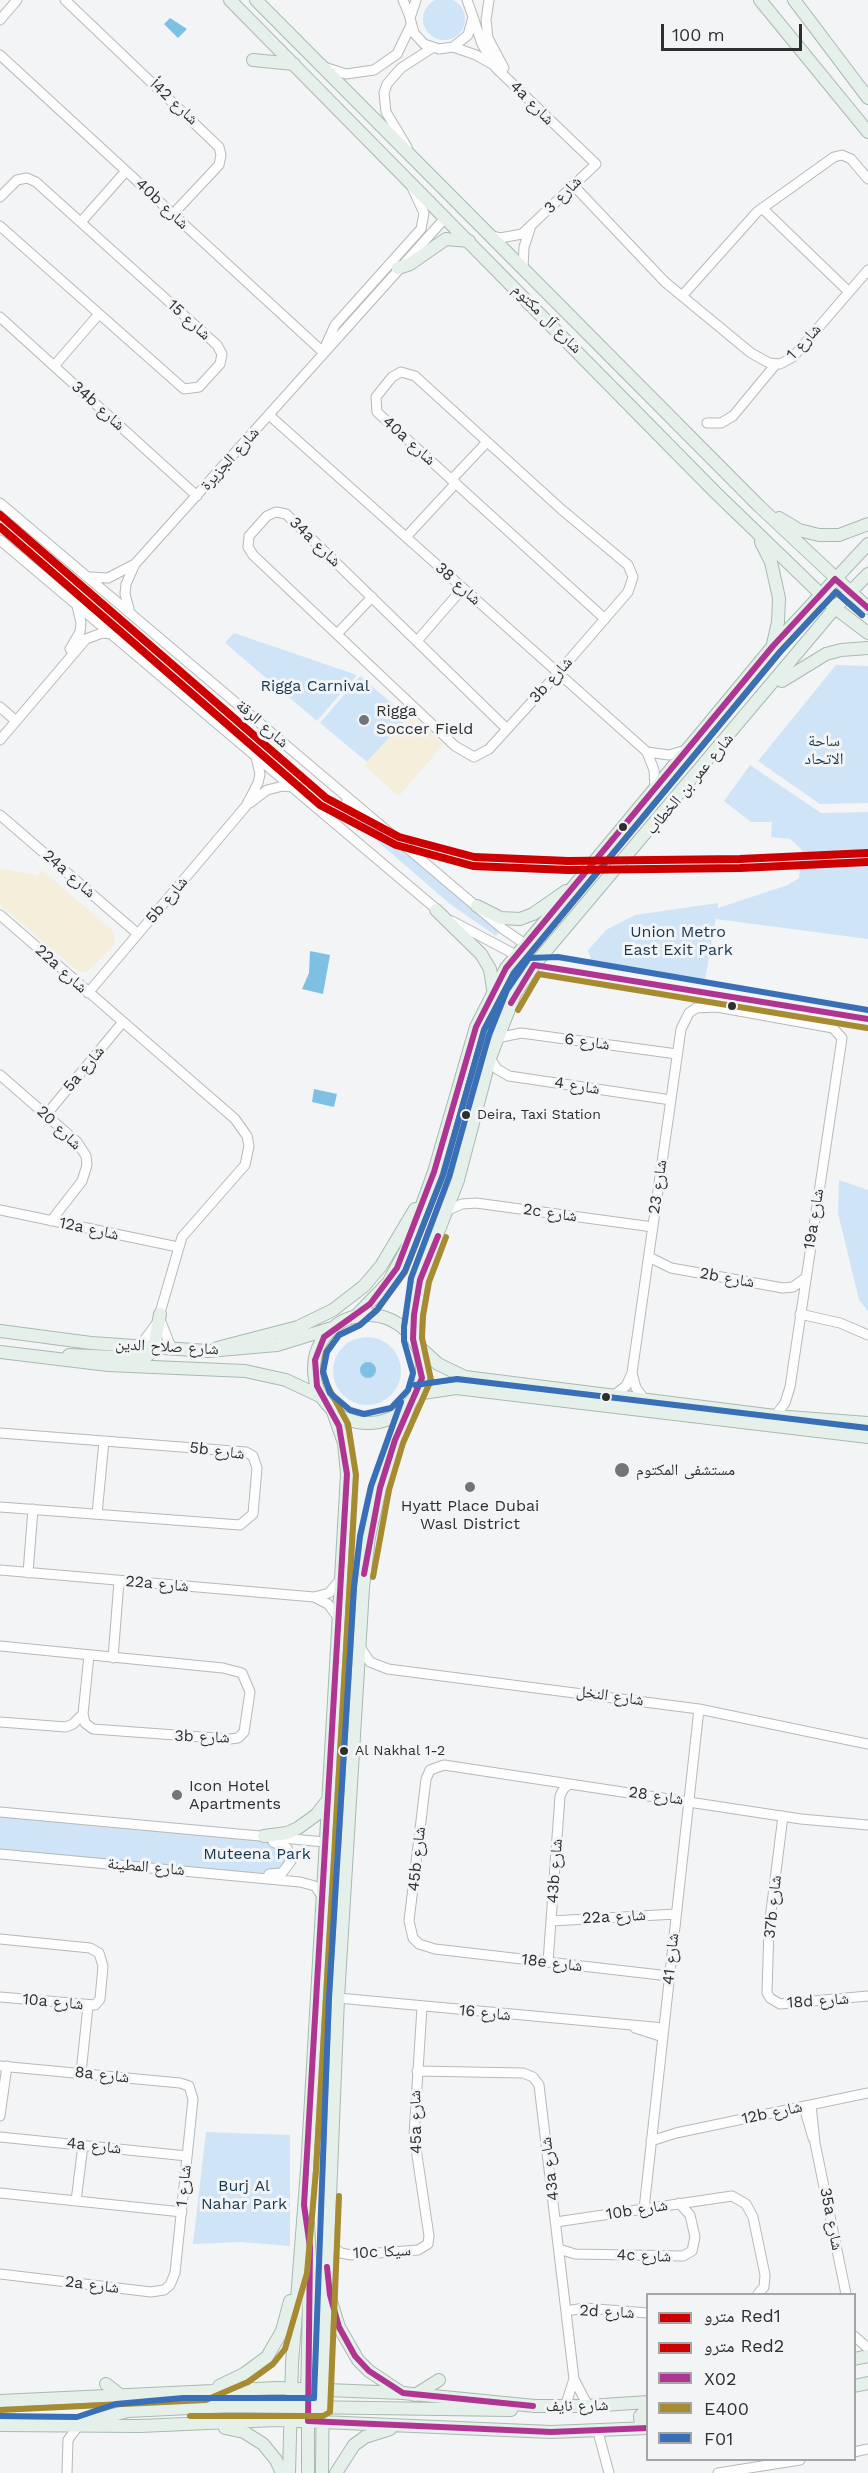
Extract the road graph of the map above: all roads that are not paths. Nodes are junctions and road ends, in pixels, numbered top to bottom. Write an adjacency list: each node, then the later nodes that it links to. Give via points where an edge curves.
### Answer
1 (18, 0): 11 (street)
2 (230, 0): 17 (main road, شارع آل مكتوم)
3 (256, 0): 18 (main road, شارع آل مكتوم)
4 (403, 0): 12 (street)
5 (416, 0): 12 (street)
6 (489, 0): 20 (street, via 486,20 491,46)
7 (760, 0): 22 (main road)
8 (794, 0): 21 (main road)
9 (71, 2): 32 (street, شارع 42أ, via 219,147 219,165)
10 (472, 6): 13 (street, via 468,35); 19 (street, 4a شارع, via 482,44)
11 (0, 20)
12 (411, 22): 14 (street, via 418,39); 18 (street, via 397,54 374,70 346,74)
13 (453, 47): 14 (street); 19 (street, 4a شارع)
14 (432, 48): 23 (street, via 401,68 384,93 386,112)
15 (0, 55): 25 (street, 40b شارع)
16 (253, 60): 17 (main road)
17 (294, 64): 27 (main road, شارع آل مكتوم)
18 (320, 64): 23 (main road, شارع آل مكتوم)
19 (496, 68): 20 (street, 4a شارع)
20 (521, 92): 24 (street, 4a شارع)
21 (868, 98)
22 (868, 132)
23 (417, 162): 29 (main road, شارع آل مكتوم)
24 (593, 167): 28 (street, شارع 3)
25 (126, 171): 32 (street, 40b شارع); 34 (street)
26 (868, 179): 31 (street, via 850,159 838,156)
27 (410, 180): 33 (main road, شارع آل مكتوم); 46 (street, شارع الجزيرة, via 424,213 421,229 335,325)
28 (571, 188): 36 (street, شارع 3); 43 (street)
29 (450, 195): 33 (main road, via 452,207); 37 (main road, شارع آل مكتوم)
30 (0, 197): 34 (street, شارع 15, via 17,180 32,179)
31 (762, 208): 42 (street); 43 (street)
32 (173, 214): 46 (street, 40b شارع)
33 (446, 217): 38 (main road, شارع آل مكتوم); 39 (street, شارع الجزيرة)
34 (81, 222): 44 (street, شارع 15, via 217,345 222,354 220,364 199,387 184,388)
35 (0, 226): 44 (street, شارع 15)
36 (531, 227): 37 (street, شارع 3, via 512,237); 40 (street, شارع 3, via 524,247)
37 (490, 235): 40 (main road, شارع آل مكتوم)
38 (470, 241): 39 (main road, via 446,239); 57 (main road, شارع آل مكتوم)
39 (398, 268): 46 (street, شارع الجزيرة)
40 (523, 268): 55 (main road, شارع آل مكتوم)
41 (868, 270): 42 (street, شارع 1)
42 (848, 291): 47 (street, شارع 1, via 793,357)
43 (682, 297): 47 (street, via 757,357)
44 (99, 314): 48 (street)
45 (0, 317): 48 (street, 34b شارع)
46 (324, 352): 49 (street, شارع الجزيرة)
47 (776, 364): 50 (street, شارع 1, via 733,416 721,423)
48 (54, 366): 53 (street, 34b شارع)
49 (269, 416): 53 (street, شارع الجزيرة); 58 (street, شارع 38)
50 (707, 423)
51 (487, 442): 52 (street); 52 (street, 40a شارع, via 411,373 401,372 392,377 376,397 377,412); 63 (street, 40a شارع, via 628,565)
52 (454, 481): 58 (street); 74 (street, 40a شارع)
53 (197, 496): 61 (street, شارع الجزيرة)
54 (0, 503): 64 (street, شارع الرقة)
55 (759, 506): 56 (main road, via 790,525 819,535 839,535); 65 (main road, شارع آل مكتوم)
56 (868, 524)
57 (752, 529): 68 (main road, شارع آل مكتوم); 79 (main road, via 767,553 776,580 778,622)
58 (406, 537): 66 (street, شارع 38)
59 (0, 540): 70 (street, شارع الرقة)
60 (868, 544): 65 (main road, شارع عمر بن الخطاب)
61 (135, 564): 64 (street, شارع الجزيرة, via 108,578); 73 (street, شارع الجزيرة, via 125,594)
62 (868, 574): 67 (main road, شارع عمر بن الخطاب)
63 (633, 577): 74 (street, 3b شارع, via 628,592)
64 (90, 578): 73 (street, شارع الرقة)
65 (835, 579): 67 (main road, شارع آل مكتوم); 68 (main road, شارع عمر بن الخطاب)
66 (463, 588): 78 (street); 81 (street, شارع 38)
67 (850, 592): 71 (main road, شارع عمر بن الخطاب); 72 (main road, شارع آل مكتوم)
68 (820, 594): 71 (main road, شارع آل مكتوم); 79 (main road, شارع عمر بن الخطاب)
69 (372, 597): 77 (street); 77 (street, 34a شارع, via 286,514 276,512 267,516 249,536 250,551); 78 (street, 34a شارع)
70 (77, 605): 76 (street, شارع الرقة); 84 (street, via 81,623 76,641)
71 (835, 608): 75 (main road, شارع آل مكتوم); 82 (main road, شارع عمر بن الخطاب)
72 (868, 608)
73 (130, 611): 94 (street, شارع الرقة)
74 (605, 619): 81 (street, 3b شارع)
75 (868, 633)
76 (112, 634): 84 (street, via 86,639); 91 (street, شارع الرقة)
77 (337, 634): 88 (street, 34a شارع)
78 (417, 641): 85 (street, 34a شارع)
79 (773, 646): 89 (main road, شارع عمر بن الخطاب)
80 (868, 648): 82 (main road, via 819,657)
81 (558, 673): 85 (street, 3b شارع); 90 (street, شارع 38)
82 (767, 692): 103 (main road, شارع عمر بن الخطاب)
83 (0, 707): 84 (street)
84 (14, 719): 86 (street); 87 (street)
85 (507, 729): 88 (street, 3b شارع, via 480,756 469,755)
86 (0, 730)
87 (0, 740)
88 (455, 746)
89 (690, 748): 90 (street, via 669,755); 93 (main road, شارع عمر بن الخطاب)
90 (647, 752): 93 (street, via 654,770)
91 (255, 756): 92 (street, شارع الرقة); 95 (street, 5b شارع, via 260,774)
92 (292, 787): 94 (street, via 310,789 338,810 346,807); 95 (street, 5b شارع, via 267,790); 99 (street, شارع الرقة)
93 (655, 790): 97 (main road, شارع عمر بن الخطاب)
94 (347, 798): 98 (street, شارع الرقة)
95 (246, 806): 101 (street, 5b شارع)
96 (0, 815): 101 (street, 24a شارع)
97 (573, 888): 98 (main road, via 520,919 501,918); 102 (main road, شارع عمر بن الخطاب)
98 (477, 906): 102 (street, شارع الرقة)
99 (436, 910): 104 (street, شارع الرقة); 106 (main road, via 481,954 490,969)
100 (0, 915): 107 (street, 22a شارع)
101 (138, 934): 107 (street, 5b شارع)
102 (525, 944): 103 (main road); 104 (main road, شارع عمر بن الخطاب)
103 (545, 953): 105 (main road, شارع عمر بن الخطاب)
104 (516, 955): 105 (main road); 106 (main road, شارع عمر بن الخطاب)
105 (534, 966): 110 (main road, شارع عمر بن الخطاب, via 515,994)
106 (493, 989): 116 (main road, شارع عمر بن الخطاب, via 471,1044)
107 (88, 993): 108 (street, 22a شارع)
108 (122, 1023): 115 (street, 5a شارع); 121 (street, 22a شارع, via 235,1119 247,1136 245,1165 183,1234)
109 (828, 1026): 111 (street, شارع 23, via 717,1007 696,1008 684,1020); 123 (street, 19a شارع, via 840,1034 842,1047)
110 (497, 1038): 111 (street, شارع 6, via 521,1033); 112 (main road, شارع عمر بن الخطاب)
111 (677, 1054): 114 (street, شارع 23)
112 (490, 1058): 114 (street, شارع 4, via 497,1069 509,1076); 118 (main road, شارع عمر بن الخطاب)
113 (0, 1075): 115 (street, شارع 20)
114 (671, 1100): 120 (street, شارع 23)
115 (46, 1115): 119 (street, شارع 20, via 77,1142 87,1165 82,1181)
116 (428, 1187): 126 (main road, شارع عمر بن الخطاب, via 397,1268 377,1296); 134 (main road, via 381,1266 350,1299 298,1327)
117 (0, 1210): 119 (street, 12a شارع)
118 (448, 1210): 120 (street, 2c شارع, via 476,1203); 130 (main road, شارع عمر بن الخطاب, via 420,1280 414,1315)
119 (51, 1221): 121 (street, 12a شارع)
120 (653, 1227): 122 (street, شارع 23)
121 (178, 1247): 124 (street)
122 (649, 1257): 123 (street, 2b شارع, via 670,1268 783,1287 793,1287); 137 (street, شارع 23)
123 (804, 1278): 125 (street, 19a شارع)
124 (160, 1314): 131 (street); 132 (main road); 133 (street)
125 (800, 1314): 129 (street, via 840,1323); 143 (street, 19a شارع, via 790,1387)
126 (355, 1317): 127 (main road); 130 (main road, via 394,1321)
127 (333, 1328): 134 (main road, شارع صلاح الدين, via 277,1345); 139 (main road, via 321,1342 315,1360)
128 (0, 1331): 131 (main road, شارع صلاح الدين)
129 (868, 1335)
130 (415, 1341): 138 (main road, via 438,1364 465,1377); 140 (main road, via 422,1373)
131 (139, 1347): 132 (main road, شارع صلاح الدين)
132 (154, 1348): 133 (main road, شارع صلاح الدين); 136 (main road, via 141,1358 72,1355)
133 (172, 1350): 134 (main road, شارع صلاح الدين)
134 (208, 1351)
135 (0, 1352): 136 (main road, شارع صلاح الدين)
136 (57, 1360): 139 (main road, شارع صلاح الدين, via 253,1372 286,1380)
137 (632, 1372): 138 (street, شارع 23, via 626,1386); 141 (street, via 636,1388)
138 (614, 1395): 141 (main road)
139 (322, 1397): 142 (main road)
140 (412, 1399): 142 (main road, via 396,1416 380,1422 355,1420); 146 (main road, via 442,1388 462,1388); 158 (main road, via 374,1512 365,1562)
141 (645, 1400): 143 (main road)
142 (332, 1409): 154 (main road, via 344,1443 347,1467)
143 (775, 1416): 144 (main road)
144 (868, 1423)
145 (0, 1433): 147 (street, 5b شارع)
146 (868, 1437)
147 (104, 1441): 150 (street); 150 (street, 5b شارع, via 250,1454 257,1463 254,1509 250,1519 240,1525)
148 (0, 1507): 149 (street, 5b شارع)
149 (33, 1509): 150 (street, 5b شارع); 152 (street)
150 (97, 1514)
151 (0, 1570): 152 (street, 22a شارع)
152 (28, 1573): 153 (street, 22a شارع)
153 (119, 1581): 155 (street, 22a شارع); 160 (street)
154 (339, 1581): 155 (street, via 329,1593); 156 (main road)
155 (314, 1597): 156 (street, via 328,1604)
156 (337, 1616): 169 (main road)
157 (0, 1646): 159 (street, 3b شارع)
158 (360, 1647): 161 (street, شارع النخل, via 370,1662 388,1669); 182 (main road)
159 (89, 1655): 160 (street, 3b شارع); 162 (street)
160 (113, 1658): 162 (street, 3b شارع, via 242,1672 250,1692 244,1732 230,1739 98,1730 89,1727)
161 (699, 1709): 165 (street, شارع النخل); 170 (street, شارع 41)
162 (83, 1714): 163 (street, via 66,1727)
163 (0, 1722)
164 (868, 1732): 165 (street)
165 (856, 1742): 166 (street, شارع النخل)
166 (868, 1744)
167 (444, 1765): 168 (street, شارع 28); 184 (street, 45b شارع, via 430,1770 426,1779 410,1921 413,1938)
168 (570, 1784): 170 (street, شارع 28); 181 (street, 43b شارع, via 560,1796)
169 (327, 1800): 175 (main road, via 316,1815 298,1828 282,1835); 176 (main road)
170 (689, 1801): 172 (street, شارع 28); 180 (street, شارع 41)
171 (0, 1812): 174 (street)
172 (783, 1816): 173 (street, شارع 28); 190 (street, 37b شارع, via 769,1927)
173 (868, 1826)
174 (221, 1832): 175 (street); 178 (street, via 282,1844 290,1853 288,1868 274,1874 196,1867)
175 (264, 1836): 176 (street)
176 (325, 1842): 179 (main road); 182 (main road, via 337,1854 336,1910)
177 (0, 1854): 178 (street, شارع المطينة)
178 (177, 1870): 179 (street, شارع المطينة, via 309,1883)
179 (322, 1896): 211 (main road)
180 (676, 1914): 181 (street, 22a شارع); 186 (street, شارع 41)
181 (551, 1921): 185 (street, 43b شارع)
182 (343, 1925): 189 (main road)
183 (0, 1939): 191 (street, 10a شارع, via 90,1948 99,1953 104,1966 100,1999)
184 (435, 1949): 185 (street, 18e شارع)
185 (548, 1962): 186 (street, 18e شارع)
186 (669, 1976): 193 (street, شارع 41)
187 (868, 1996): 190 (street, 18d شارع, via 787,2004)
188 (0, 1997): 191 (street, 10a شارع)
189 (338, 1998): 192 (street, شارع 16); 217 (main road)
190 (770, 1998)
191 (88, 2006): 196 (street)
192 (422, 2007): 193 (street, شارع 16); 195 (street, 45a شارع)
193 (663, 2033): 201 (street, شارع 41)
194 (3, 2066): 196 (street, 8a شارع); 200 (street)
195 (417, 2071): 215 (street, 43a شارع, via 523,2073 537,2080); 216 (street, 45a شارع, via 414,2135)
196 (81, 2073): 198 (street, 8a شارع, via 180,2083 191,2090)
197 (868, 2093): 199 (street, 12b شارع)
198 (193, 2099): 206 (street, شارع 1)
199 (808, 2106): 202 (street, 12b شارع); 224 (street, 35a شارع)
200 (0, 2116)
201 (652, 2127): 202 (street, 12b شارع); 204 (street, شارع 41)
202 (676, 2133): 204 (street, 12b شارع)
203 (0, 2137): 205 (street, 4a شارع)
204 (651, 2141): 212 (street, شارع 41)
205 (82, 2145): 206 (street, 4a شارع); 209 (street)
206 (187, 2156): 213 (street, شارع 1)
207 (0, 2193): 209 (street)
208 (698, 2200): 210 (street, 10b شارع); 214 (street); 223 (street, 10b شارع, via 740,2199 750,2210 765,2275)
209 (76, 2201): 213 (street)
210 (679, 2203): 212 (street, 10b شارع); 214 (street)
211 (304, 2205): 219 (main road); 233 (main road, via 310,2247)
212 (644, 2209): 215 (street, 10b شارع)
213 (182, 2212): 220 (street, شارع 1)
214 (690, 2215): 218 (street, 4c شارع, via 695,2242 692,2251 683,2256 575,2254)
215 (556, 2222): 218 (street, 43a شارع)
216 (429, 2236): 217 (street, 10c سيكا, via 425,2247 418,2250 351,2254 341,2253)
217 (328, 2244): 222 (main road)
218 (559, 2249): 225 (street, 43a شارع)
219 (298, 2271): 232 (main road); 235 (main road, via 282,2331 267,2357 244,2374)
220 (175, 2273): 221 (street, 2a شارع, via 164,2290 151,2292)
221 (0, 2274)
222 (327, 2279): 234 (main road); 236 (main road, via 339,2327 355,2356 369,2371)
223 (760, 2293)
224 (846, 2293)
225 (566, 2311): 226 (street, 2d شارع, via 584,2308); 229 (street, 43a شارع)
226 (646, 2313)
227 (856, 2337): 228 (street)
228 (868, 2348)
229 (574, 2379): 241 (street, 43a شارع); 245 (street, 43a شارع)
230 (439, 2380): 236 (main road)
231 (106, 2384): 237 (main road)
232 (291, 2388): 233 (main road, شارع نايف); 235 (main road, شارع نايف); 242 (main road)
233 (307, 2388): 234 (main road, شارع نايف); 243 (main road)
234 (322, 2388): 236 (main road, شارع نايف); 244 (main road)
235 (204, 2391): 237 (main road, شارع نايف)
236 (409, 2394): 240 (main road, شارع نايف)
237 (120, 2395): 238 (main road, شارع نايف)
238 (0, 2401)
239 (646, 2402): 241 (main road, شارع نايف)
240 (535, 2406): 244 (main road, via 488,2412); 245 (main road, شارع نايف)
241 (588, 2406): 245 (main road, شارع نايف)
242 (291, 2407): 243 (main road); 247 (main road); 253 (main road, via 128,2411)
243 (307, 2407): 244 (main road); 248 (main road)
244 (323, 2407): 249 (main road)
245 (565, 2407)
246 (646, 2410): 255 (main road, via 640,2415)
247 (291, 2421): 248 (main road, شارع نايف); 252 (main road, شارع نايف); 261 (main road)
248 (308, 2421): 249 (main road, شارع نايف); 262 (main road)
249 (323, 2421): 254 (main road, شارع نايف); 263 (main road)
250 (0, 2425): 251 (main road)
251 (48, 2425): 253 (main road); 257 (street, via 60,2433)
252 (209, 2425): 253 (main road); 260 (main road, via 254,2437 276,2460)
253 (78, 2426): 257 (street)
254 (403, 2426): 256 (main road, شارع نايف); 264 (main road, via 377,2432 354,2445)
255 (644, 2428): 256 (main road, شارع نايف)
256 (598, 2432): 265 (street)
257 (67, 2445): 259 (street)
258 (794, 2461): 266 (street)
259 (67, 2473)
260 (282, 2473)
261 (289, 2473)
262 (308, 2473)
263 (322, 2473)
264 (336, 2473)
265 (609, 2473)
266 (718, 2473)

